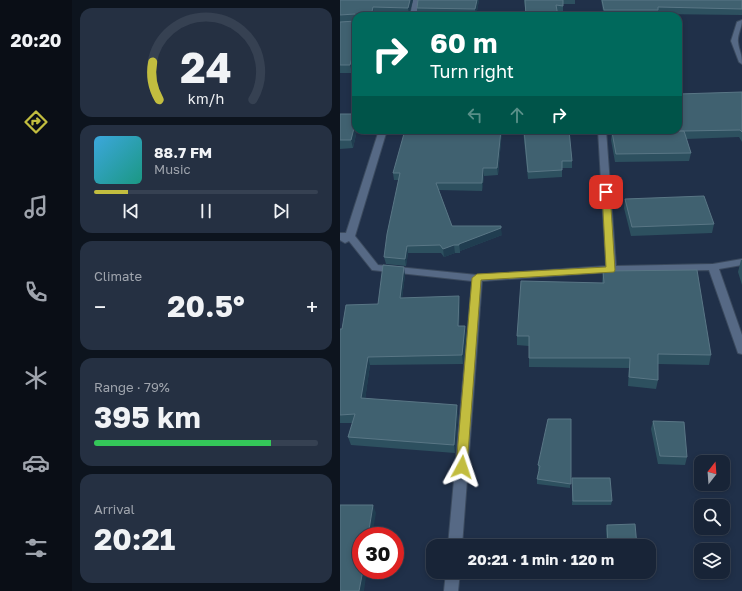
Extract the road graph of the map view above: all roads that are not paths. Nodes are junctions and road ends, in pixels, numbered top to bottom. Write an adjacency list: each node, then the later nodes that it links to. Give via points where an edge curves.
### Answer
1 (416, 0): 2 (street)
2 (414, 12)
3 (742, 22): 4 (street, via 734,41)
4 (742, 62)
5 (381, 134): 7 (street)
6 (602, 134): 11 (street)
7 (345, 236): 8 (street); 12 (street, via 375,268)
8 (340, 243)
9 (742, 262): 10 (street)
10 (713, 267): 11 (street); 13 (street)
11 (611, 270): 12 (street)
12 (477, 278): 14 (street)
13 (742, 350)
14 (456, 539)
15 (452, 579): 16 (street)
16 (451, 591)

